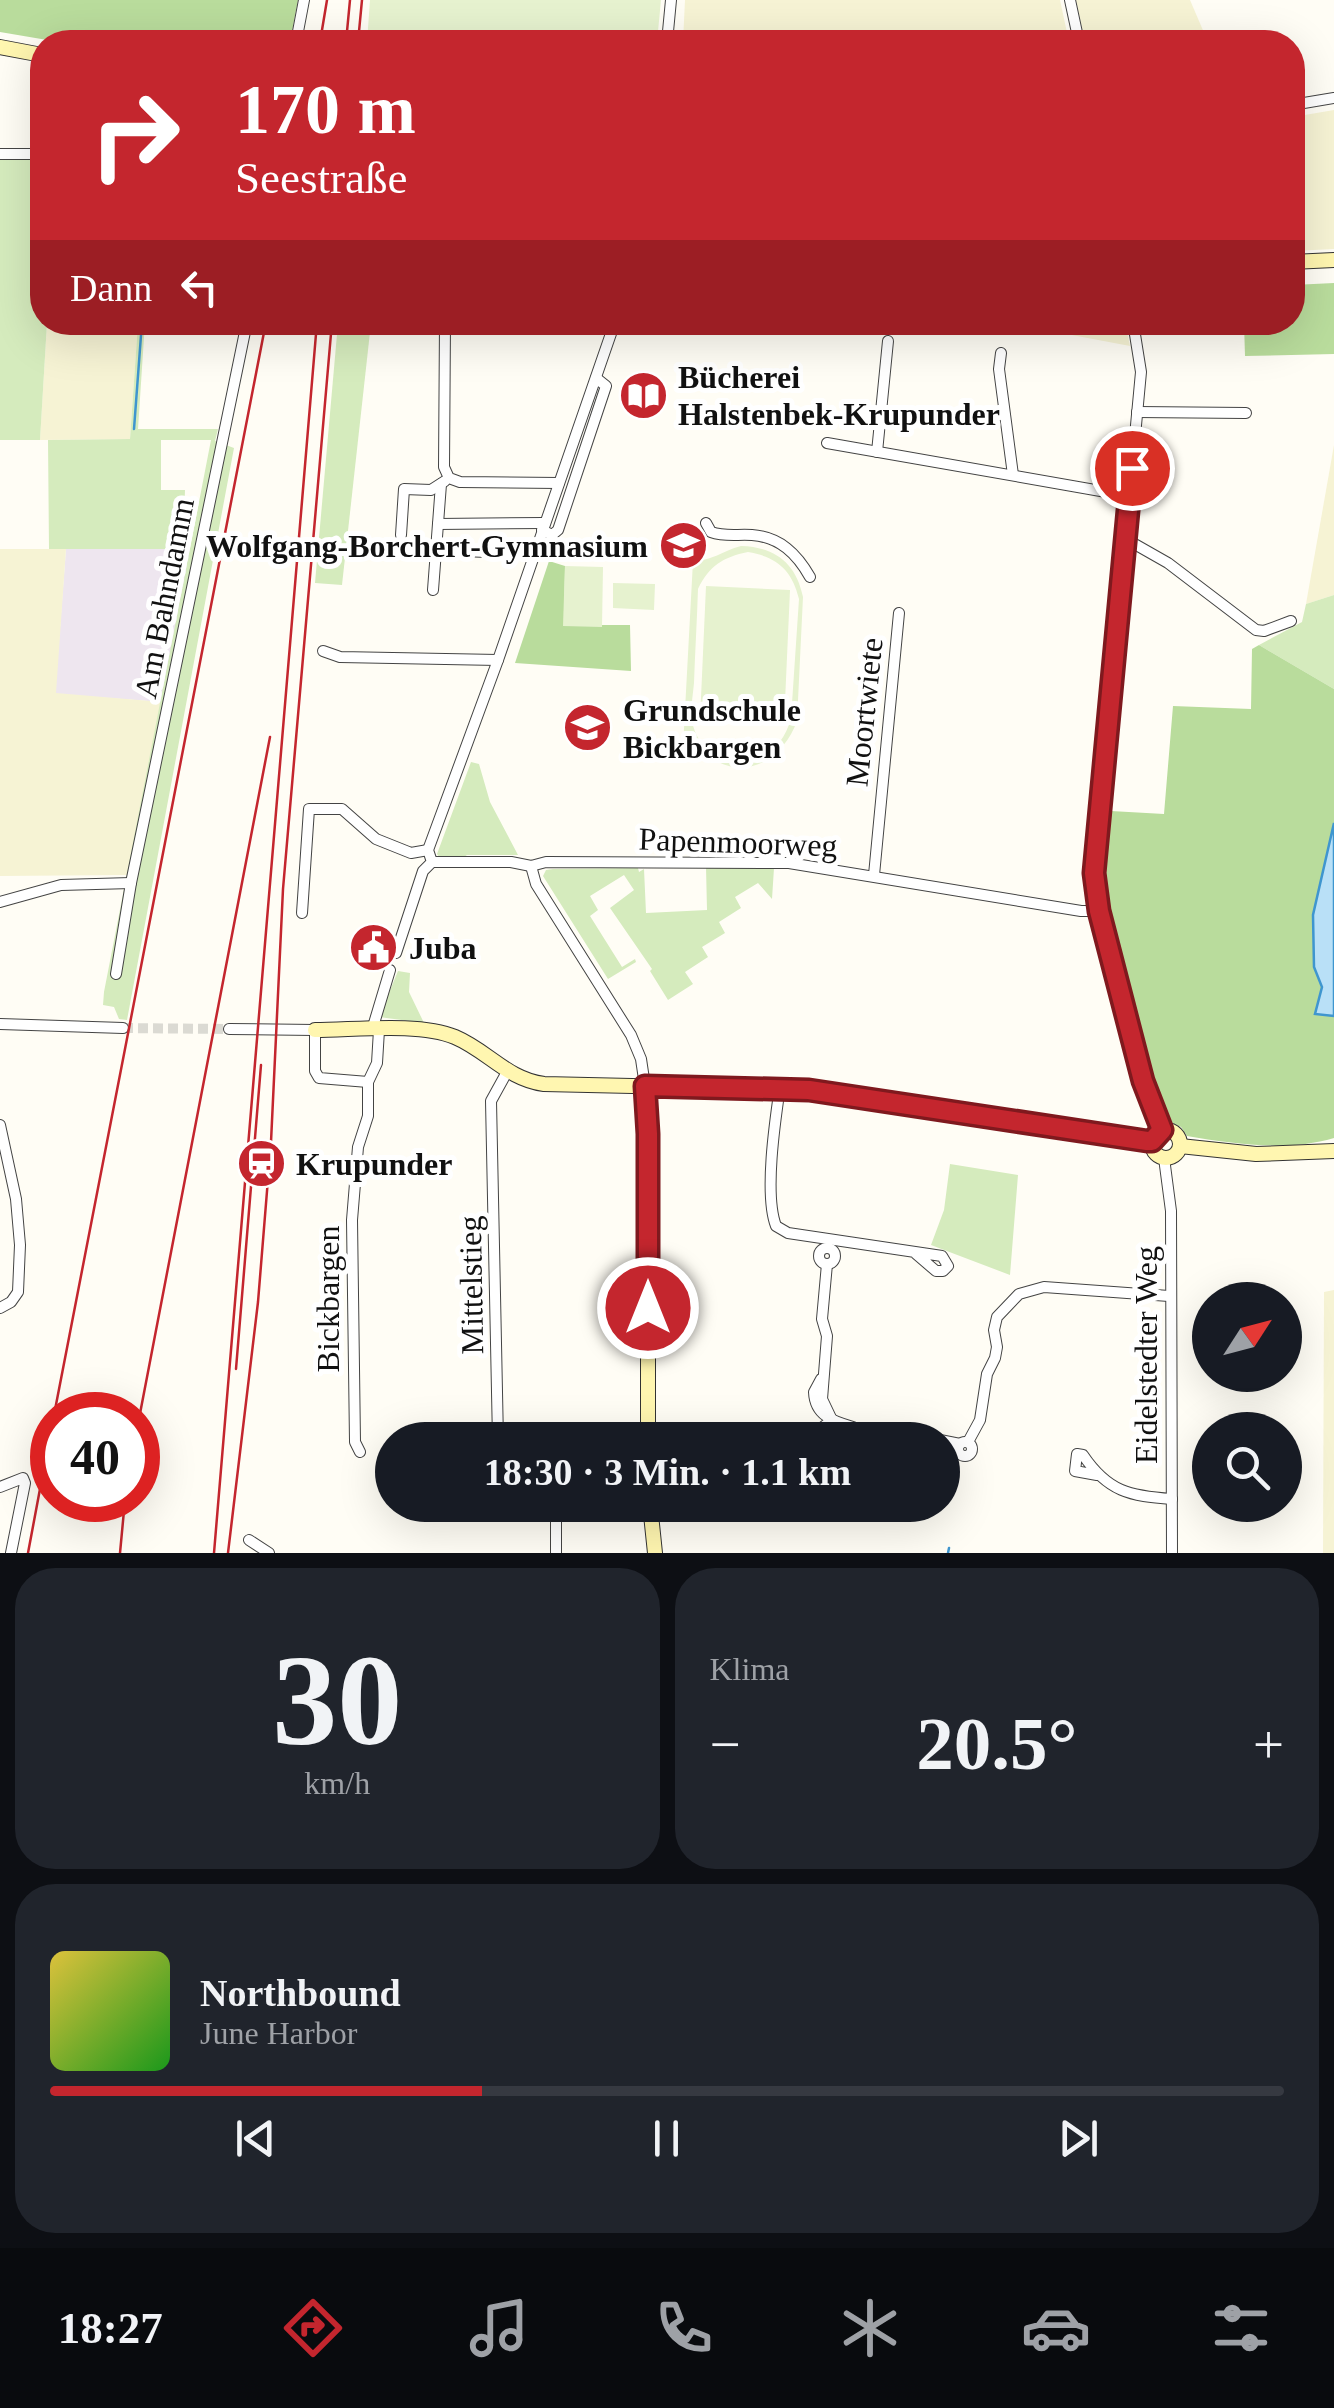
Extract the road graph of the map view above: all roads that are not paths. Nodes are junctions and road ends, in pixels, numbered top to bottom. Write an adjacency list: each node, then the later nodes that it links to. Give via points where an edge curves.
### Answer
1 (304, 0): 4 (street)
2 (671, 0): 5 (street)
3 (1070, 0): 6 (street)
4 (298, 30)
5 (668, 30)
6 (1076, 30)
7 (0, 48): 8 (street)
8 (30, 53)
9 (1334, 98): 10 (street)
10 (1305, 103)
11 (0, 154): 12 (street)
12 (30, 154)
13 (1334, 260): 14 (street)
14 (1305, 261)
15 (244, 335): 47 (street, Am Bahndamm)
16 (445, 335): 27 (street)
17 (611, 335): 21 (street)
18 (1136, 335): 22 (street)
19 (888, 341): 25 (street)
20 (1001, 353): 26 (street)
21 (596, 378): 28 (street); 32 (street, via 606,386 558,530 552,535)
22 (1137, 412): 23 (street); 29 (street)
23 (1246, 413)
24 (828, 444): 25 (street)
25 (877, 452): 26 (street)
26 (1013, 476): 29 (street)
27 (445, 481): 28 (street); 30 (street); 33 (street, via 432,490 404,489)
28 (559, 483): 32 (street)
29 (1129, 496): 34 (street)
30 (438, 524): 32 (street); 35 (street)
31 (706, 524): 37 (street, via 721,535 776,540)
32 (543, 527): 42 (street)
33 (401, 535)
34 (1124, 538): 40 (street, via 1256,630); 49 (street, via 1094,859)
35 (436, 550): 36 (street); 38 (street)
36 (488, 552)
37 (810, 577)
38 (433, 590)
39 (899, 612): 46 (street, Moortwiete)
40 (1290, 621)
41 (323, 651): 42 (street, via 340,657)
42 (498, 660): 43 (street)
43 (428, 850): 44 (street); 50 (street, via 412,852 376,839 342,809 309,808)
44 (432, 862): 45 (street, Papenmoorweg); 51 (street, via 423,871)
45 (531, 866): 46 (street, Papenmoorweg, via 768,862); 61 (street, via 631,1035)
46 (874, 875): 49 (street, Papenmoorweg)
47 (131, 883): 48 (street, via 61,885); 53 (street, Am Bahndamm)
48 (0, 902)
49 (1099, 911): 64 (street)
50 (302, 914)
51 (396, 952)
52 (390, 970): 58 (street, Bickbargen)
53 (116, 974)
54 (0, 1024): 55 (street)
55 (123, 1028)
56 (229, 1029): 57 (street)
57 (315, 1030): 58 (street); 60 (street, via 320,1078)
58 (376, 1030): 59 (street, via 451,1036); 60 (street, Bickbargen, via 378,1063)
59 (507, 1072): 61 (street, via 551,1084); 73 (street, Mittelstieg, via 492,1101)
60 (368, 1082): 78 (street, Bickbargen, via 352,1220)
61 (645, 1086): 62 (street); 74 (street)
62 (780, 1088): 64 (street, via 1037,1126); 68 (street, via 773,1219 788,1233)
63 (0, 1125): 71 (street, via 20,1245 18,1292)
64 (1157, 1135): 65 (street, via 1178,1135); 67 (street, via 1154,1152)
65 (1180, 1146): 66 (street, via 1256,1154); 67 (street)
66 (1334, 1151)
67 (1164, 1158): 70 (street, Eidelstedter Weg, via 1171,1210)
68 (830, 1244): 69 (street); 72 (street, via 834,1258 827,1264 822,1319 827,1336 814,1399)
69 (915, 1254)
70 (1169, 1296): 77 (street, via 1044,1287 1013,1298 994,1323 996,1353 980,1420); 81 (street, Eidelstedter Weg)
71 (0, 1308)
72 (832, 1420): 75 (street); 76 (street)
73 (498, 1422)
74 (648, 1422)
75 (829, 1422)
76 (838, 1422)
77 (960, 1442)
78 (360, 1452)
79 (1097, 1476): 81 (street, via 1134,1495)
80 (0, 1488): 85 (street, via 23,1478 25,1484)
81 (1172, 1499): 89 (street, Eidelstedter Weg)
82 (556, 1522): 87 (street)
83 (652, 1522): 88 (street)
84 (250, 1540): 86 (street)
85 (11, 1553)
86 (269, 1553)
87 (556, 1553)
88 (655, 1553)
89 (1172, 1553)

